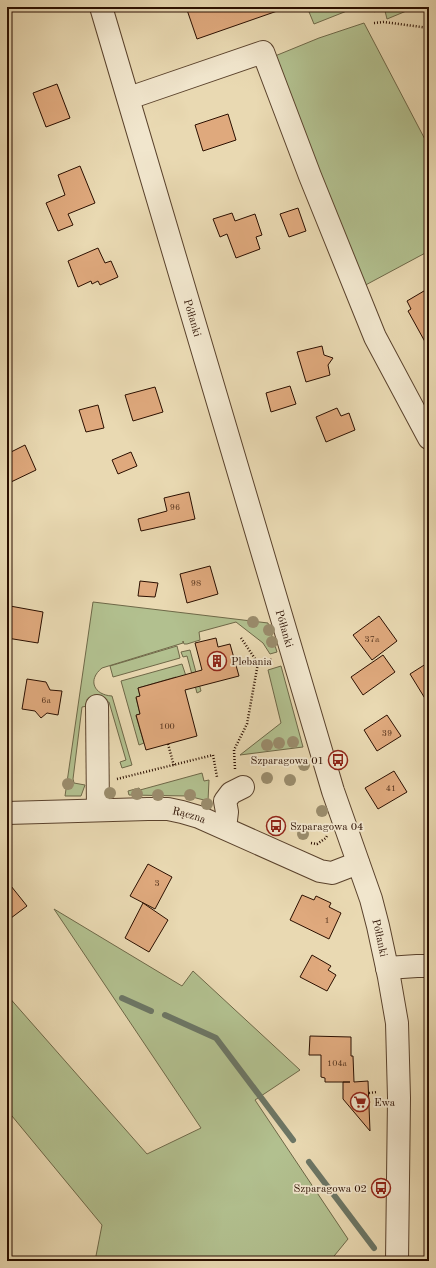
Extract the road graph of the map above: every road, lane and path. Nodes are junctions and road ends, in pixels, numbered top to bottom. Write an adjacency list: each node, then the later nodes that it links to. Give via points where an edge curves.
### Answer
1 (385, 7): 3 (path)
2 (105, 8): 6 (street, Półłanki)
3 (374, 11)
4 (374, 23): 5 (path)
5 (429, 28)
6 (129, 98): 7 (street, via 263,52 375,337); 9 (street, Półłanki)
7 (429, 438)
8 (241, 638): 10 (path)
9 (293, 654): 10 (path); 20 (street, Półłanki, via 339,811)
10 (258, 663): 15 (path, via 247,724 234,750)
11 (97, 706): 17 (street)
12 (168, 744): 13 (path)
13 (174, 766): 14 (path); 16 (path, via 213,755)
14 (125, 778)
15 (239, 779): 19 (street, via 225,801)
16 (218, 782)
17 (98, 810): 18 (street, Rączna); 19 (street, Rączna, via 168,810 182,812)
18 (7, 812)
19 (225, 828): 20 (street, Rączna, via 320,871 332,873)
20 (358, 863): 22 (street, Półłanki, via 371,899)
21 (429, 966): 22 (street)
22 (387, 968): 25 (street, Półłanki, via 398,1038)
23 (377, 1092): 24 (path)
24 (368, 1093)
25 (397, 1261)

